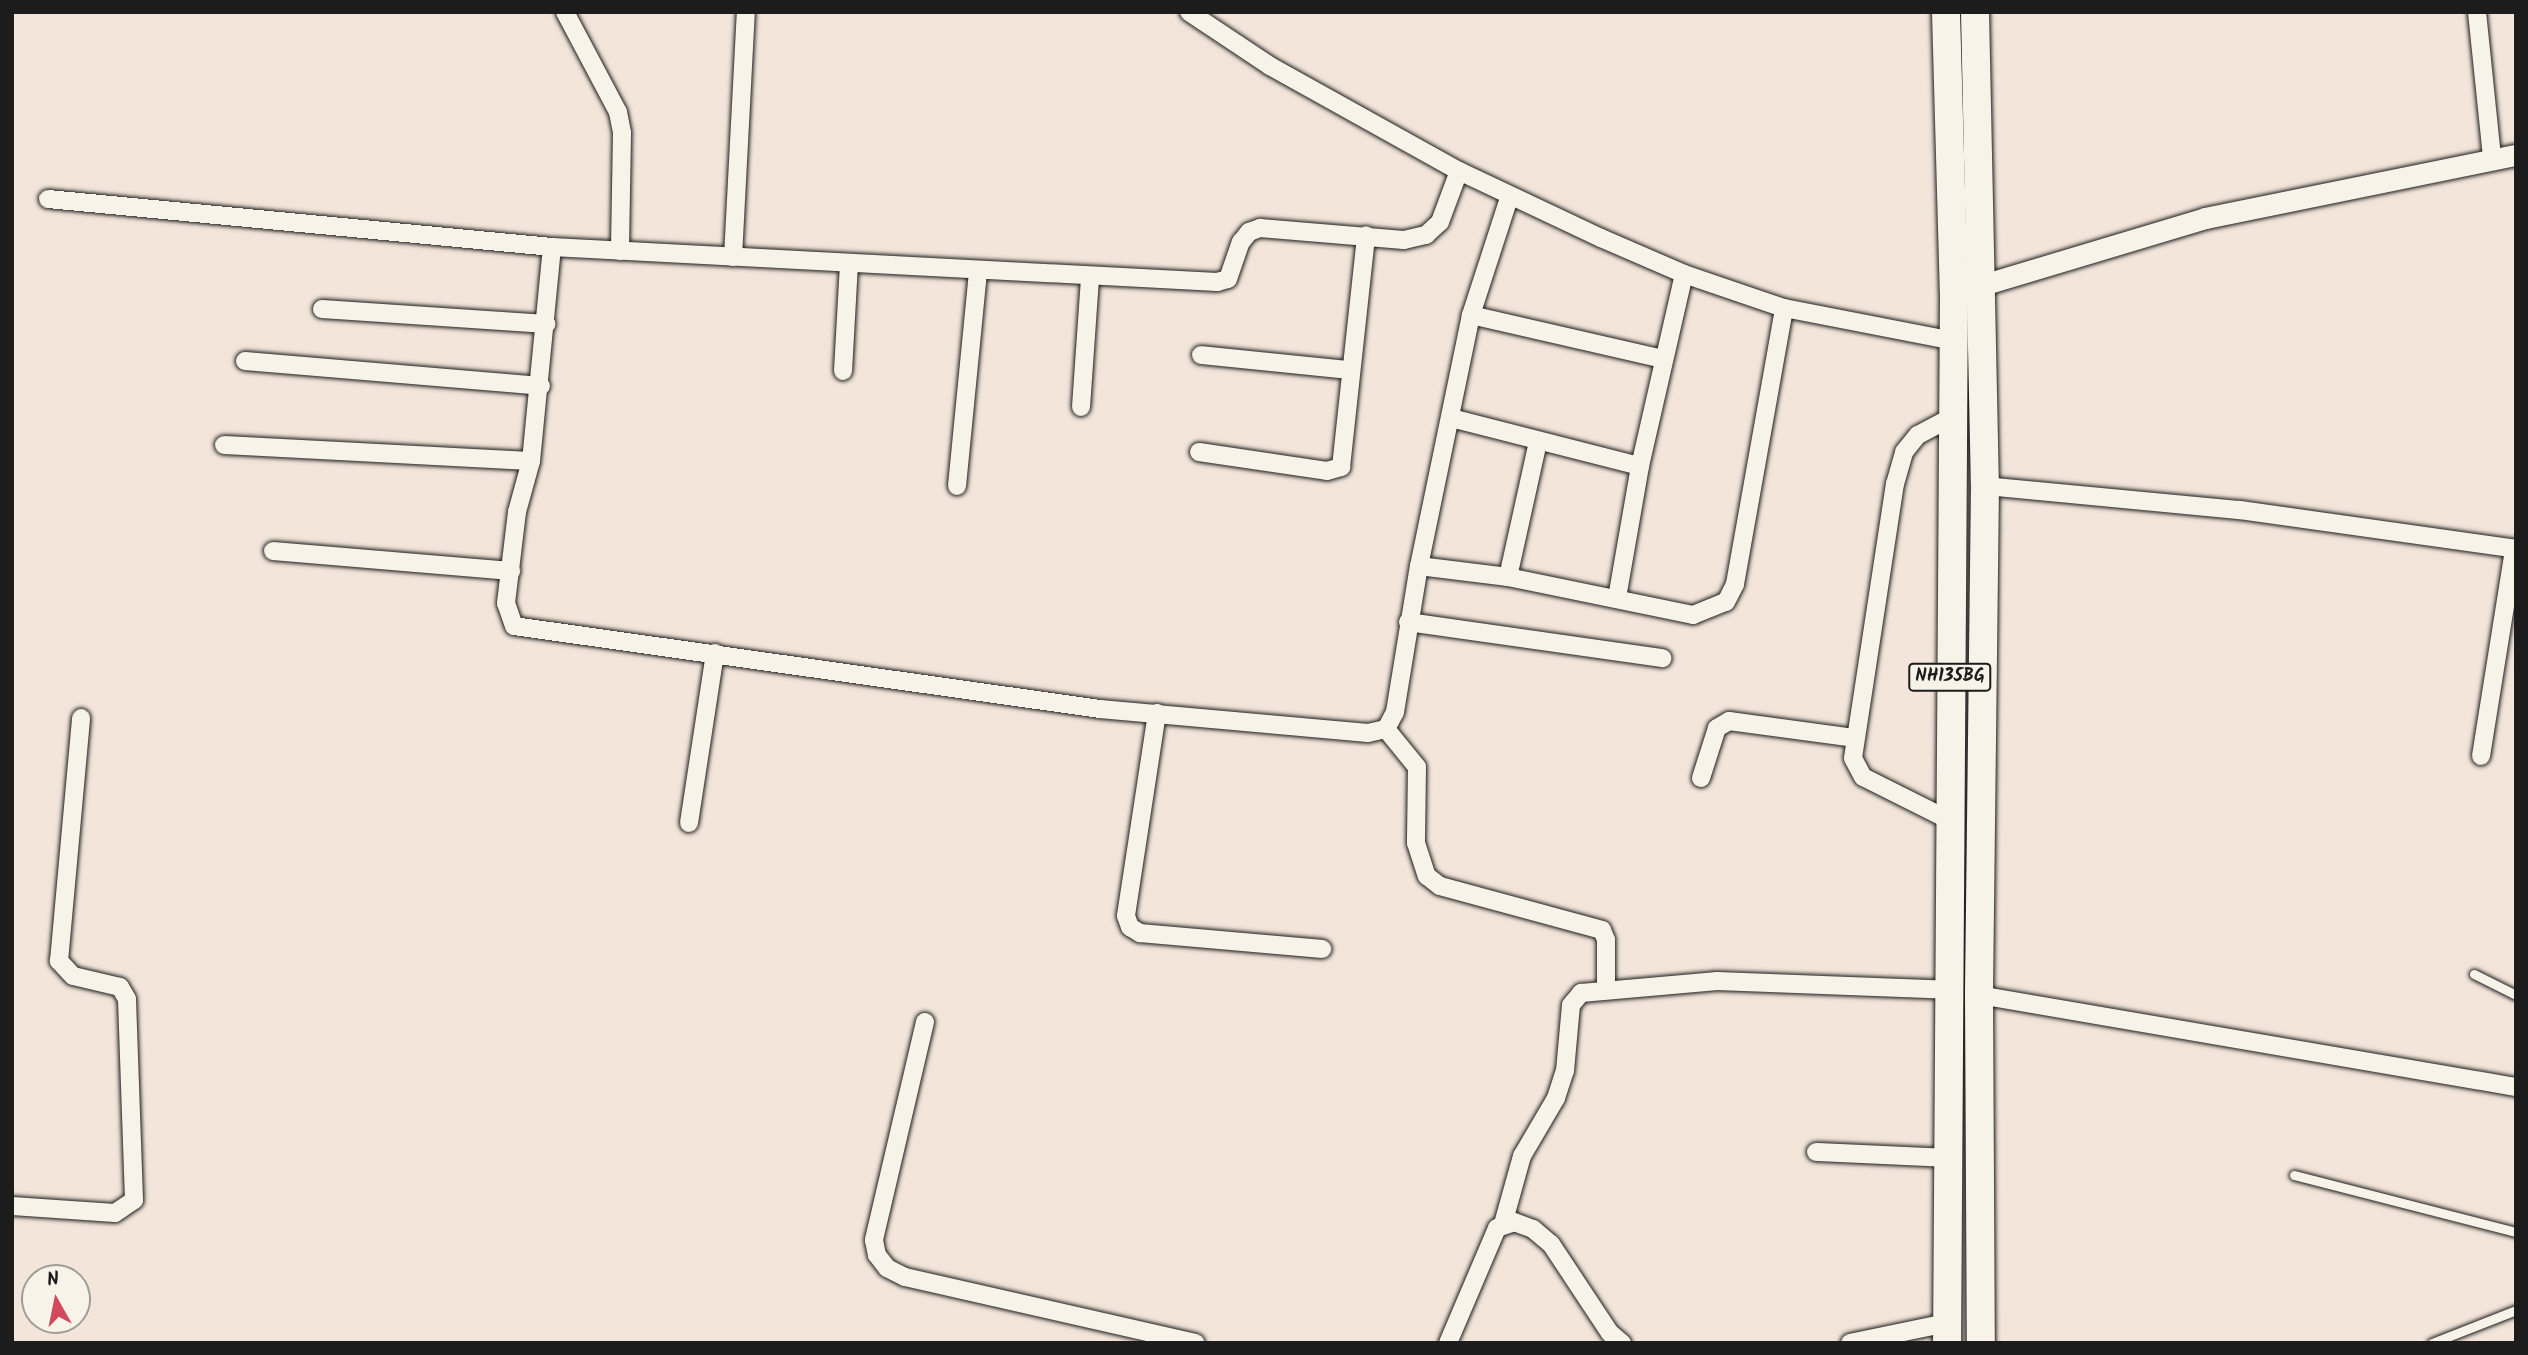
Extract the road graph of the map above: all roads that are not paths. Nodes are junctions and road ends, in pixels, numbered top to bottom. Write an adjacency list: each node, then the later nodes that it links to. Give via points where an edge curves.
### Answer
1 (565, 12): 14 (street, via 618,112 622,134)
2 (746, 12): 15 (street)
3 (1189, 12): 9 (street, via 1270,66)
4 (1946, 12): 21 (highway, NH135BG)
5 (1975, 12): 20 (highway, NH135BG)
6 (2477, 12): 8 (street)
7 (2516, 155): 8 (street)
8 (2492, 158): 20 (street, via 2205,218)
9 (1459, 171): 10 (street); 12 (street, via 1440,222 1426,235 1404,240)
10 (1509, 198): 18 (street); 24 (street)
11 (48, 199): 13 (street)
12 (1366, 235): 19 (street, via 1260,228 1249,232 1228,279 1217,282); 30 (street)
13 (552, 247): 14 (street); 25 (street)
14 (620, 251): 15 (street)
15 (733, 257): 16 (street)
16 (849, 263): 17 (street); 31 (street)
17 (978, 270): 19 (street); 41 (street)
18 (1684, 274): 22 (street); 28 (street)
19 (1090, 277): 33 (street)
20 (1981, 285): 21 (street); 42 (highway, NH135BG)
21 (1954, 294): 26 (highway, NH135BG)
22 (1784, 308): 26 (street); 48 (street, via 1735,584 1726,602 1693,615)
23 (321, 309): 25 (street)
24 (1471, 315): 28 (street); 35 (street)
25 (545, 324): 32 (street)
26 (1952, 341): 34 (highway, NH135BG)
27 (1201, 355): 30 (street)
28 (1663, 359): 40 (street)
29 (245, 361): 32 (street)
30 (1348, 370): 38 (street, via 1346,453 1341,467 1327,471)
31 (843, 371)
32 (541, 386): 39 (street)
33 (1081, 407)
34 (1952, 417): 55 (street, via 1918,435 1904,452); 58 (highway, NH135BG)
35 (1451, 418): 36 (street); 45 (street)
36 (1538, 442): 40 (street); 47 (street)
37 (224, 445): 39 (street)
38 (1199, 452)
39 (531, 461): 46 (street, via 517,512)
40 (1640, 466): 48 (street)
41 (957, 486)
42 (1985, 486): 43 (street, via 2240,510); 64 (highway, NH135BG)
43 (2515, 549): 56 (street)
44 (273, 551): 46 (street)
45 (1419, 566): 47 (street); 49 (street)
46 (511, 571): 50 (street, via 505,612 514,626)
47 (1508, 577): 48 (street)
48 (1616, 598)
49 (1408, 622): 51 (street); 54 (street, via 1395,712)
50 (715, 653): 52 (street, via 1100,709); 59 (street)
51 (1662, 658)
52 (1157, 713): 54 (street, via 1368,733); 60 (street, via 1126,916 1130,927 1140,933)
53 (81, 718): 71 (street, via 59,961 74,976 120,987 127,999 134,1200 115,1213)
54 (1386, 729): 62 (street, via 1418,766 1416,843 1427,876 1440,886 1602,930)
55 (1854, 738): 57 (street, via 1729,720 1717,729); 58 (street, via 1853,758 1863,776)
56 (2481, 756)
57 (1701, 778)
58 (1949, 820): 63 (highway, NH135BG)
59 (689, 823)
60 (1322, 949)
61 (2474, 974): 65 (lane)
62 (1606, 990): 63 (street, via 1717,981); 72 (street, via 1581,993 1570,1005 1565,1071 1556,1098 1522,1156)
63 (1948, 990): 69 (highway, NH135BG)
64 (1979, 995): 67 (street); 80 (highway, NH135BG)
65 (2516, 995)
66 (925, 1022): 76 (street, via 874,1240 877,1255 887,1268 905,1277)
67 (2516, 1087)
68 (1816, 1152): 69 (street)
69 (1946, 1158): 75 (highway, NH135BG)
70 (2294, 1175): 73 (lane)
71 (12, 1206)
72 (1503, 1224): 77 (street, via 1492,1238); 78 (street, via 1523,1224 1551,1244 1610,1333)
73 (2516, 1231)
74 (2516, 1310): 81 (lane)
75 (1947, 1333): 79 (street)
76 (1196, 1343)
77 (1448, 1343)
78 (1622, 1343)
79 (1850, 1343)
80 (1981, 1343)
81 (2432, 1343)

